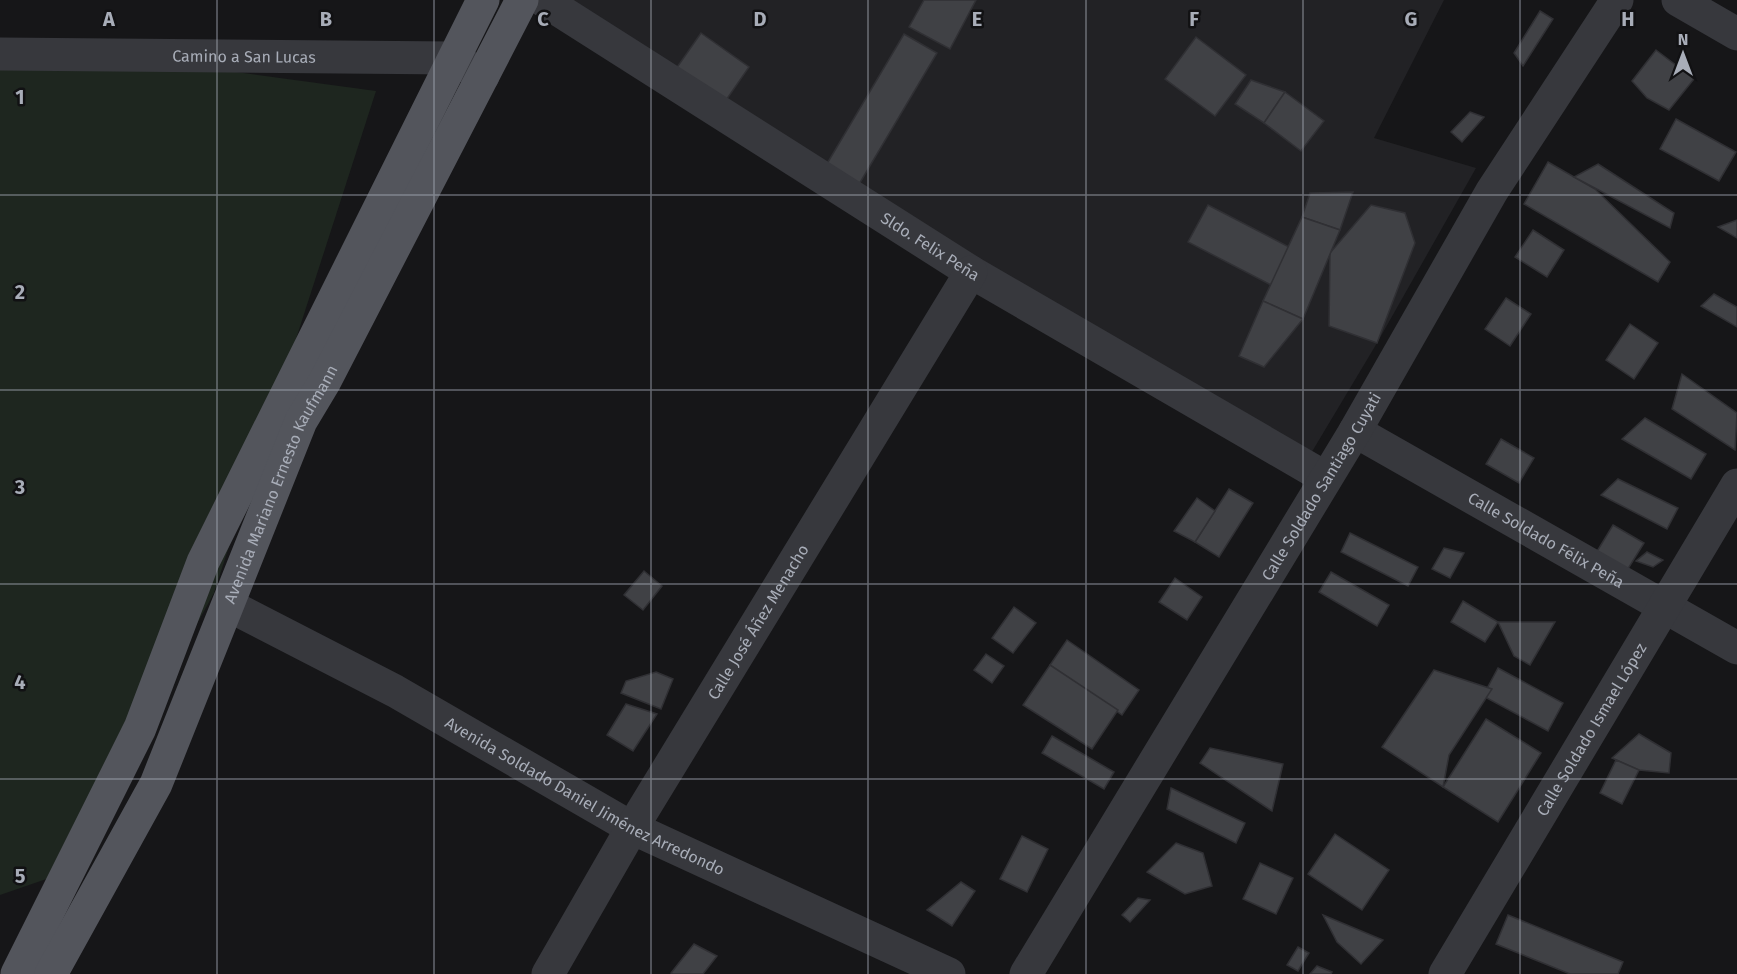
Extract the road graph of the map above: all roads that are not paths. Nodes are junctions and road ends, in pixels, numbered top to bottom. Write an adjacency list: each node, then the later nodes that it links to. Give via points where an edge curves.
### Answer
1 (483, 0): 8 (main road, Avenida Mariano Ernesto Kaufmann)
2 (522, 0): 9 (main road, Avenida Mariano Ernesto Kaufmann)
3 (543, 0): 10 (street, Sldo. Felix Peña)
4 (1617, 0): 11 (street, Calle Soldado Santiago Cuyati, via 1492,191)
5 (1678, 0): 6 (street)
6 (1737, 34)
7 (0, 54): 8 (street, Camino a San Lucas)
8 (453, 58): 9 (street); 18 (main road, Avenida Mariano Ernesto Kaufmann, via 203,562 140,728)
9 (483, 76): 14 (main road, Avenida Mariano Ernesto Kaufmann, via 330,371 300,421)
10 (971, 272): 12 (street, Sldo. Felix Peña); 17 (street, Calle José Áñez Menacho)
11 (1355, 431): 12 (street, Calle Soldado Santiago Cuyati); 15 (street, Calle Soldado Félix Peña)
12 (1326, 478): 22 (street, Calle Soldado Santiago Cuyati)
13 (1737, 484): 15 (street, Calle Soldado Ismael López)
14 (228, 605): 17 (street, Avenida Soldado Daniel Jiménez Arredondo, via 395,691); 19 (main road, Avenida Mariano Ernesto Kaufmann, via 156,784)
15 (1662, 607): 16 (street, Calle Soldado Félix Peña); 23 (street, Calle Soldado Ismael López)
16 (1737, 648)
17 (632, 828): 20 (street, Calle José Áñez Menacho); 21 (street, Avenida Soldado Daniel Jiménez Arredondo)
18 (17, 974)
19 (51, 974)
20 (548, 974)
21 (949, 974)
22 (1026, 974)
23 (1444, 974)

